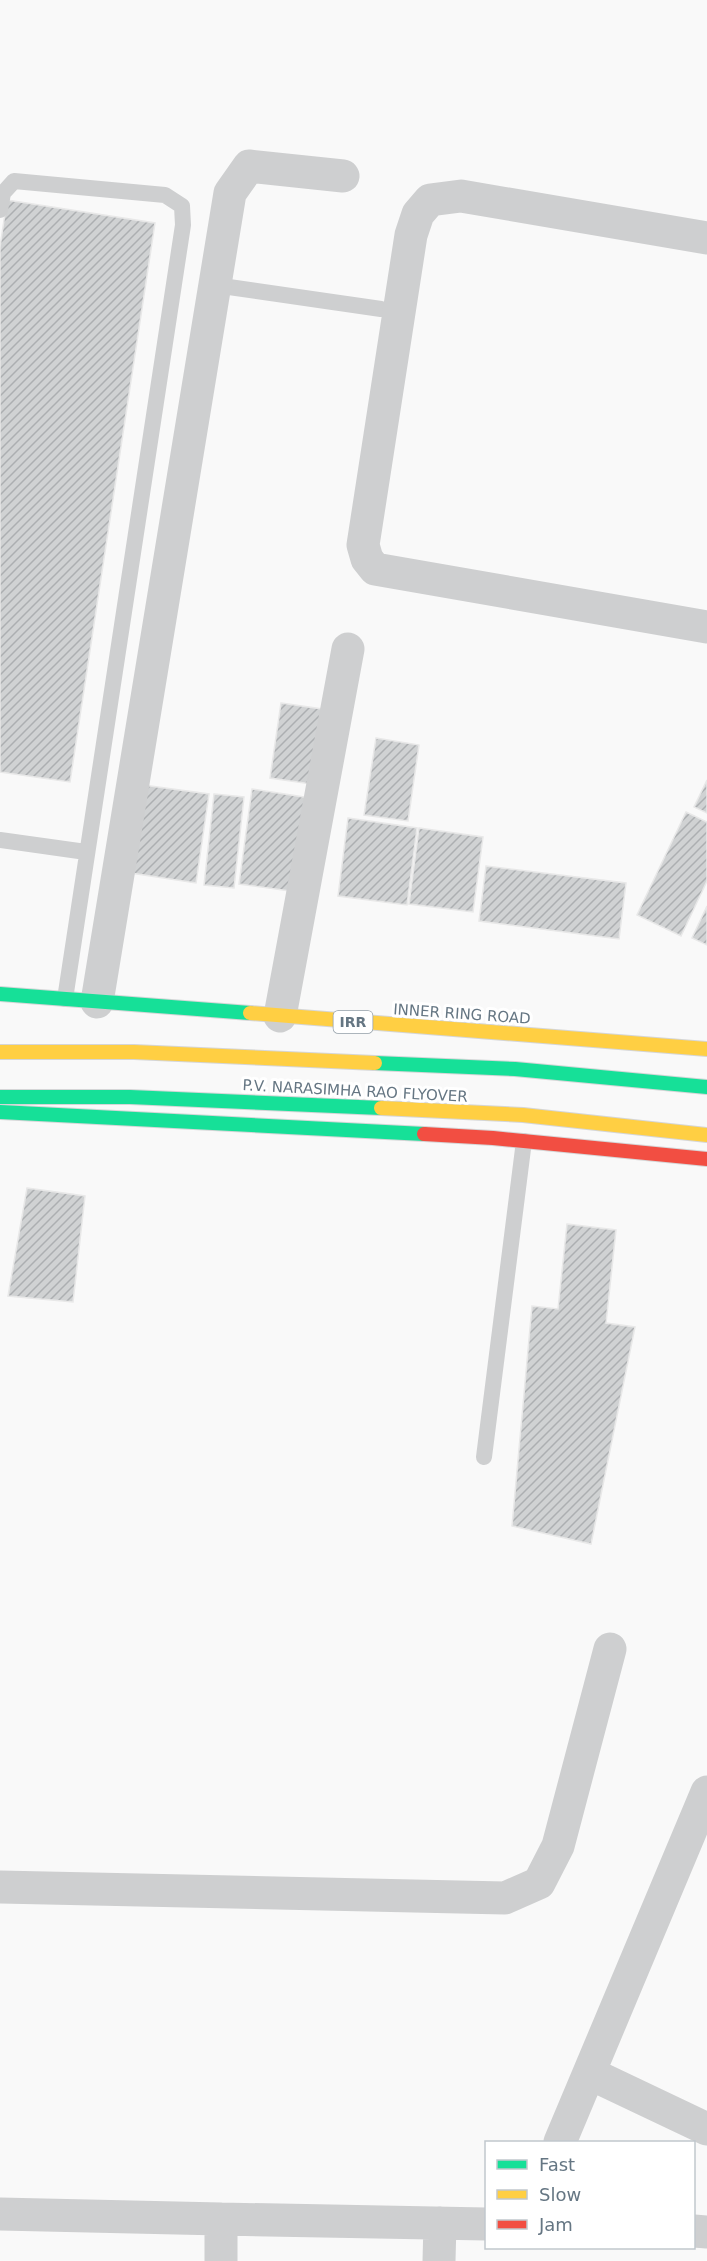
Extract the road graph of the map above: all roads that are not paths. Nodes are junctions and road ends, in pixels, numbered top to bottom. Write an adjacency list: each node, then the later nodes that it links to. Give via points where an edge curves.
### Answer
1 (343, 176): 4 (street, via 249,166 230,193)
2 (0, 210): 9 (lane, via 3,194 14,181 165,195 182,206 183,225)
3 (707, 238): 6 (street, via 461,196 430,200 418,214 411,235 363,546 375,569)
4 (215, 285): 5 (lane); 11 (street)
5 (381, 309)
6 (707, 627)
7 (348, 649): 12 (street)
8 (0, 840): 9 (lane)
9 (86, 852): 11 (lane)
10 (0, 994): 11 (main road, INNER RING ROAD / IRR)
11 (81, 1000): 12 (main road, INNER RING ROAD / IRR)
12 (280, 1016): 13 (main road, INNER RING ROAD / IRR)
13 (707, 1049)
14 (0, 1052): 15 (main road, P.V. NARASIMHA RAO FLYOVER, via 134,1052 515,1069)
15 (707, 1087)
16 (0, 1097): 18 (main road, P.V. NARASIMHA RAO FLYOVER, via 130,1097 523,1114)
17 (0, 1112): 19 (main road)
18 (707, 1135)
19 (524, 1141): 20 (main road); 21 (lane)
20 (707, 1159)
21 (484, 1457)
22 (610, 1649): 24 (street, via 558,1846 539,1883 505,1898)
23 (707, 1792): 25 (street)
24 (0, 1887)
25 (589, 2073): 26 (street); 27 (street)
26 (707, 2129)
27 (560, 2141)
28 (0, 2214): 29 (street)
29 (221, 2219): 30 (street); 32 (street)
30 (440, 2223): 31 (street); 33 (street)
31 (485, 2224)
32 (221, 2261)
33 (439, 2261)

